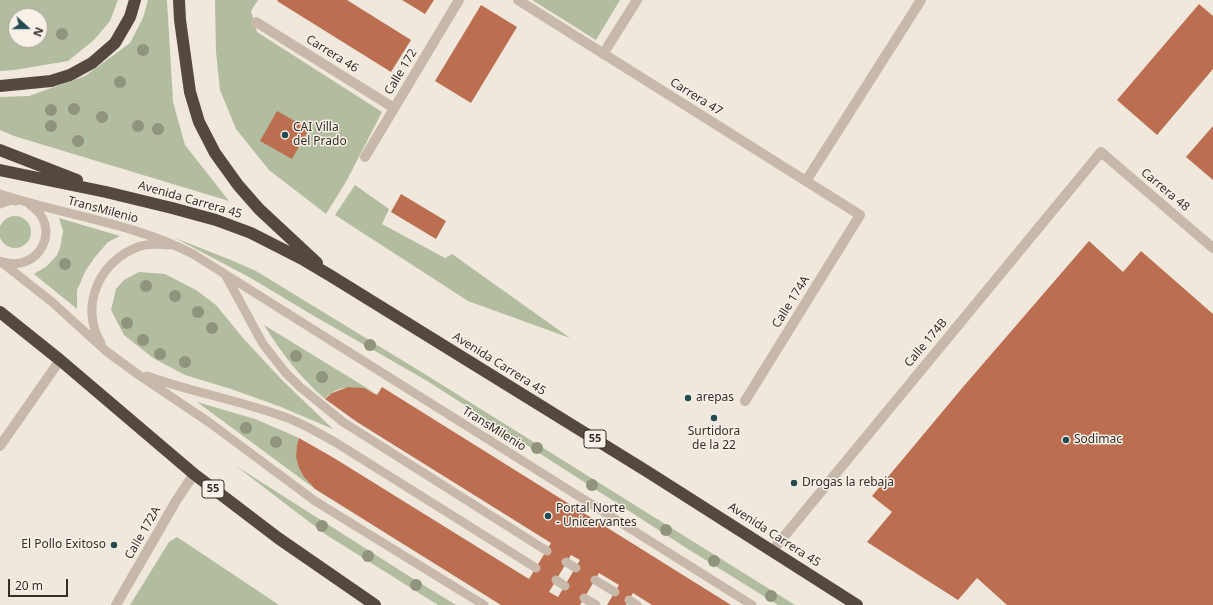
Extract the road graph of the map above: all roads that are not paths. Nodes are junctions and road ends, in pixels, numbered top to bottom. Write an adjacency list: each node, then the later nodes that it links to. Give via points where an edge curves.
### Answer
1 (135, 0): 9 (highway, via 130,17 115,43 92,63 70,75 51,81)
2 (179, 0): 25 (highway, via 190,92 199,122 214,153 259,209)
3 (459, 0): 10 (street, Calle 172)
4 (518, 0): 8 (street, Carrera 47)
5 (637, 0): 8 (street)
6 (921, 0): 15 (street)
7 (256, 22): 10 (street, Carrera 46)
8 (604, 54): 15 (street, Carrera 47)
9 (0, 86)
10 (394, 108): 13 (street, Calle 172)
11 (0, 150): 16 (highway, Avenida Carrera 45)
12 (1101, 152): 22 (street, Carrera 48); 34 (street, Calle 174B)
13 (365, 157)
14 (0, 170): 16 (highway, Avenida Carrera 45)
15 (806, 181): 20 (street, Carrera 47)
16 (106, 192): 25 (highway, Avenida Carrera 45, via 216,220 251,234)
17 (0, 194): 18 (lane, TransMilenio)
18 (23, 202): 19 (lane, TransMilenio, via 11,200); 21 (lane, TransMilenio, via 102,221); 23 (lane, TransMilenio, via 38,211 45,221 44,244 38,254 29,260 18,264)
19 (0, 204)
20 (860, 215): 30 (street, Calle 174A)
21 (176, 245): 24 (lane, TransMilenio); 27 (lane, TransMilenio, via 157,244 139,247 122,254 108,266 98,282 92,299 92,318 97,335)
22 (1213, 248)
23 (0, 261): 27 (lane, TransMilenio, via 52,302)
24 (224, 273): 33 (lane, TransMilenio, via 264,344 300,387 343,422); 47 (lane, TransMilenio)
25 (331, 276): 34 (highway, Avenida Carrera 45 / 55)
26 (0, 312): 28 (highway, 55)
27 (106, 351): 29 (lane, TransMilenio)
28 (60, 360): 31 (street); 32 (highway, 55)
29 (136, 373): 36 (lane, TransMilenio, via 283,416 308,427); 45 (lane, TransMilenio, via 210,423 315,501)
30 (745, 401)
31 (0, 446)
32 (194, 474): 43 (street, Calle 172A); 44 (highway, 55, via 278,538)
33 (547, 551)
34 (772, 551): 48 (highway, Avenida Carrera 45 / 55)
35 (566, 562): 37 (lane)
36 (536, 568)
37 (576, 568)
38 (556, 580): 40 (lane)
39 (595, 580): 41 (lane)
40 (565, 586)
41 (615, 592)
42 (584, 598): 46 (lane)
43 (116, 605)
44 (375, 605)
45 (484, 605)
46 (596, 605)
47 (752, 605)
48 (857, 605)

